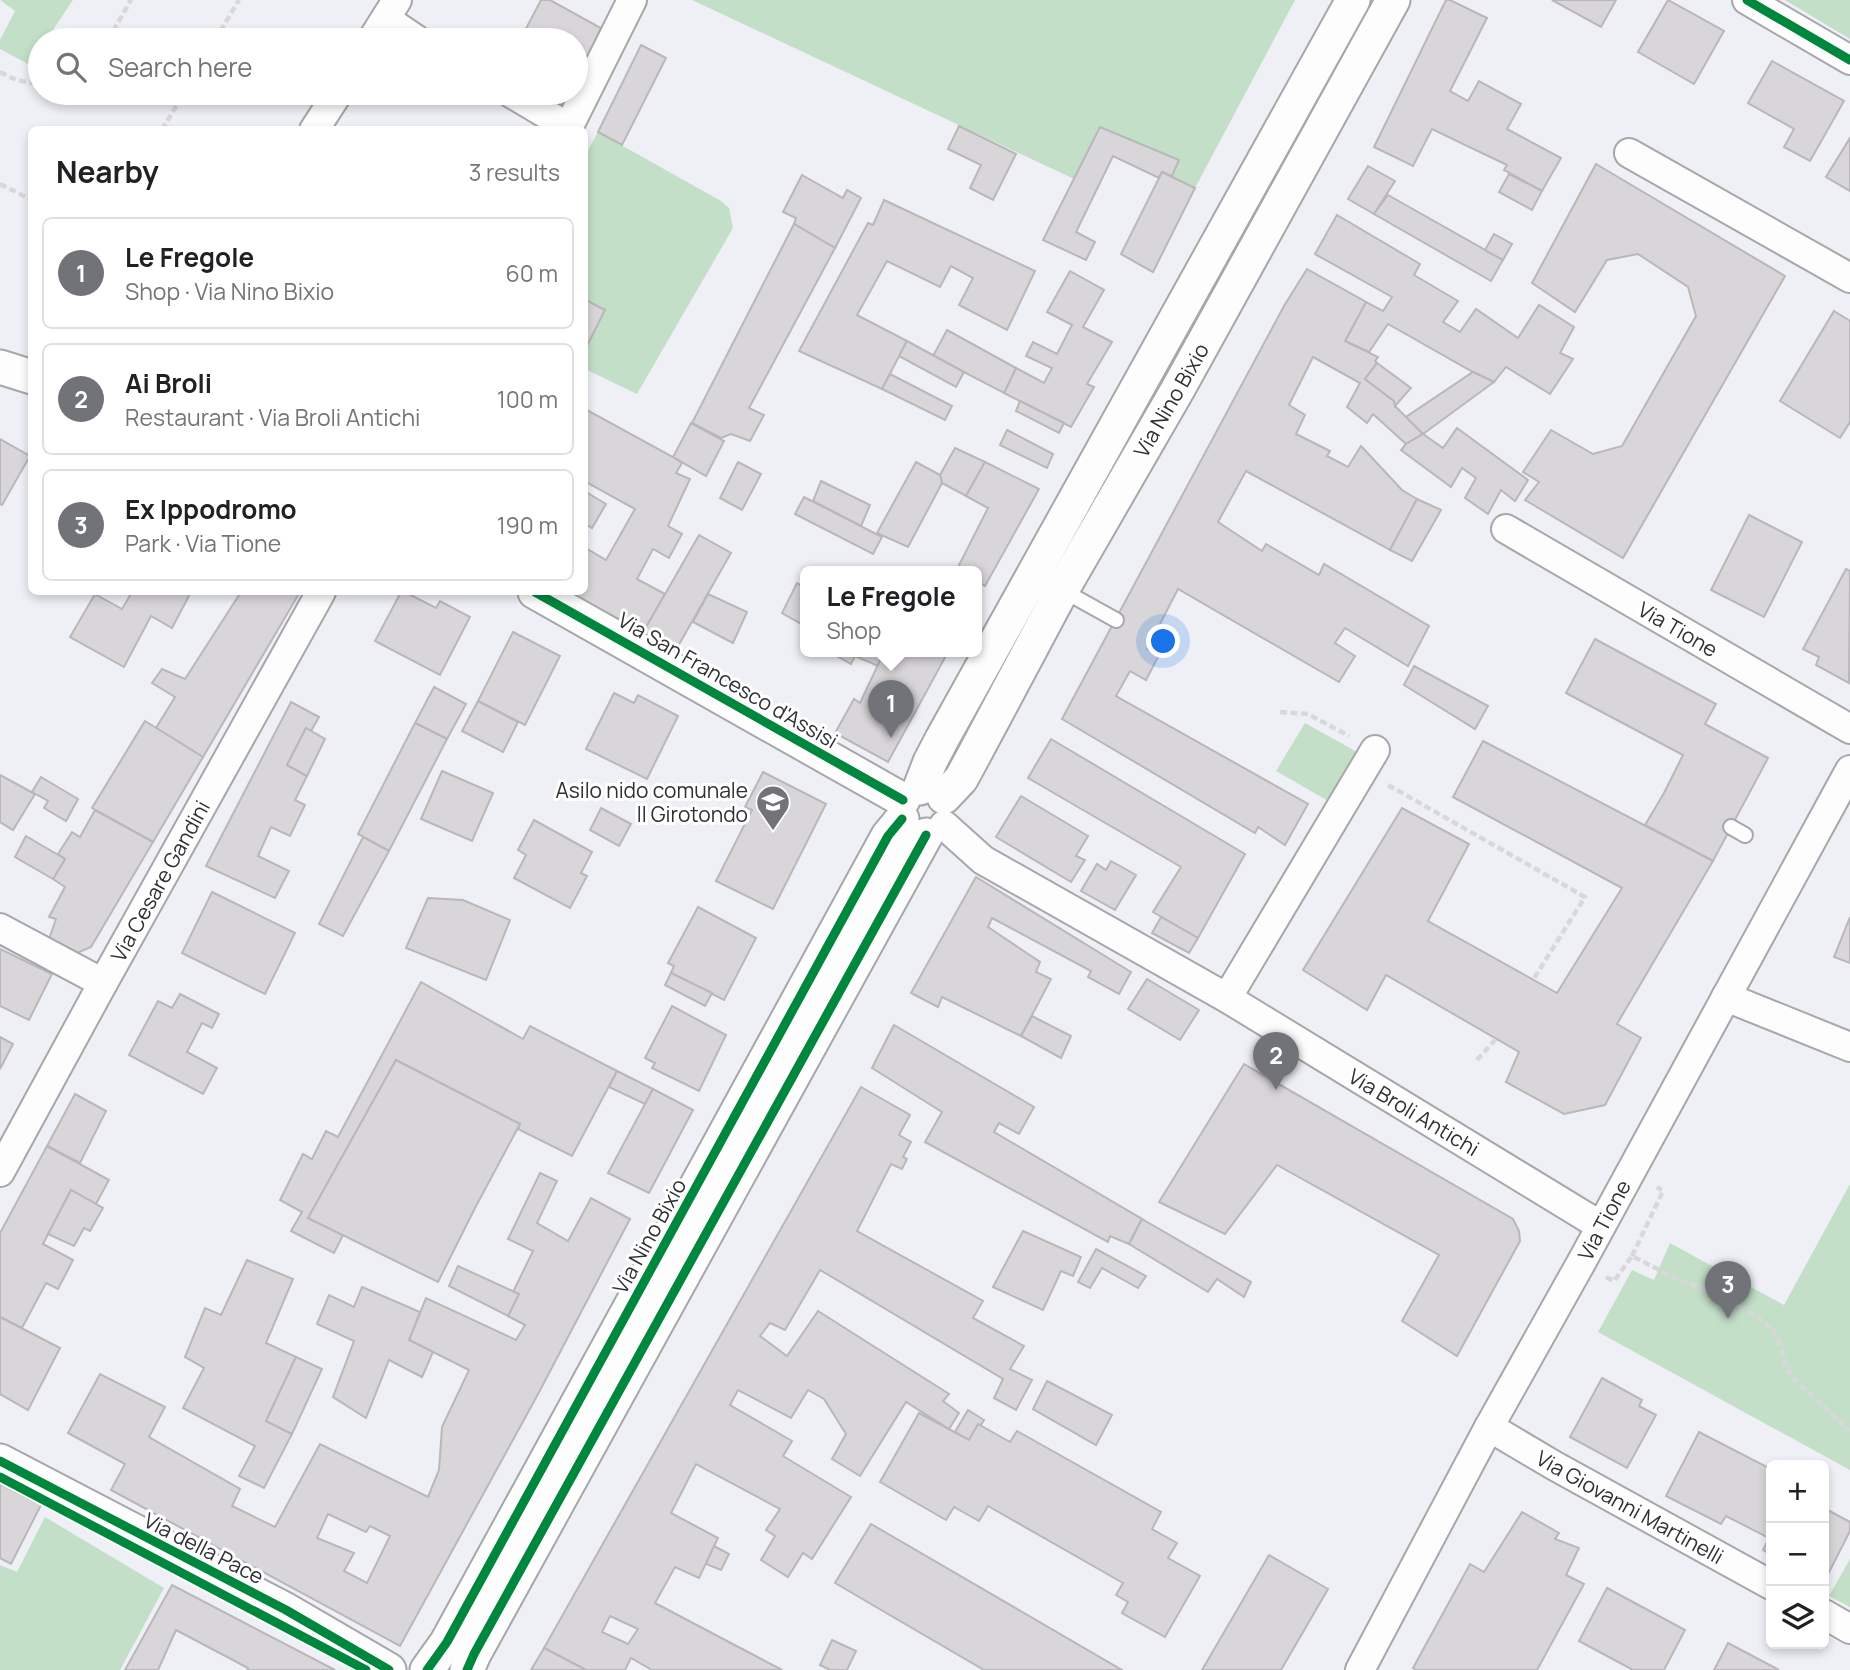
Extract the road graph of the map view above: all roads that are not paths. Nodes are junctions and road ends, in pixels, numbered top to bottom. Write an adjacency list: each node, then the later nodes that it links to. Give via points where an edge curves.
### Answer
1 (632, 0): 6 (street)
2 (1353, 0): 25 (street, Via Nino Bixio, via 942,739 930,762)
3 (1393, 0): 18 (street, Via Nino Bixio)
4 (1747, 0): 5 (street)
5 (1850, 60)
6 (588, 88)
7 (330, 105): 10 (street)
8 (530, 105): 11 (street)
9 (580, 105): 12 (street)
10 (317, 126)
11 (565, 126)
12 (569, 126)
13 (1629, 153): 14 (street)
14 (1850, 278)
15 (0, 367): 16 (street)
16 (28, 376)
17 (1506, 529): 22 (street, Via Tione)
18 (1062, 590): 21 (lane); 25 (street, Via Nino Bixio, via 961,779)
19 (319, 595): 29 (street, Via Cesare Gandini)
20 (540, 595): 25 (street, Via San Francesco d'Assisi)
21 (1116, 620)
22 (1850, 729)
23 (1369, 760): 31 (street)
24 (1850, 770): 30 (street, Via Tione)
25 (923, 811): 31 (street, Via Broli Antichi, via 984,860); 41 (street, Via Nino Bixio, via 888,836 447,1642); 42 (street, Via Nino Bixio)
26 (1731, 827): 27 (lane)
27 (1745, 835)
28 (0, 928): 29 (street)
29 (103, 983): 33 (street, Via Cesare Gandini)
30 (1726, 997): 32 (street); 34 (street, Via Tione)
31 (1227, 998): 34 (street, Via Broli Antichi)
32 (1850, 1047)
33 (0, 1172)
34 (1601, 1226): 35 (street, Via Tione)
35 (1489, 1427): 37 (street, Via Giovanni Martinelli); 43 (street, Via Tione)
36 (0, 1461): 40 (street, Via della Pace, via 286,1610)
37 (1766, 1582)
38 (1829, 1617): 39 (street)
39 (1850, 1629)
40 (389, 1670)
41 (427, 1670)
42 (467, 1670)
43 (1360, 1670)

